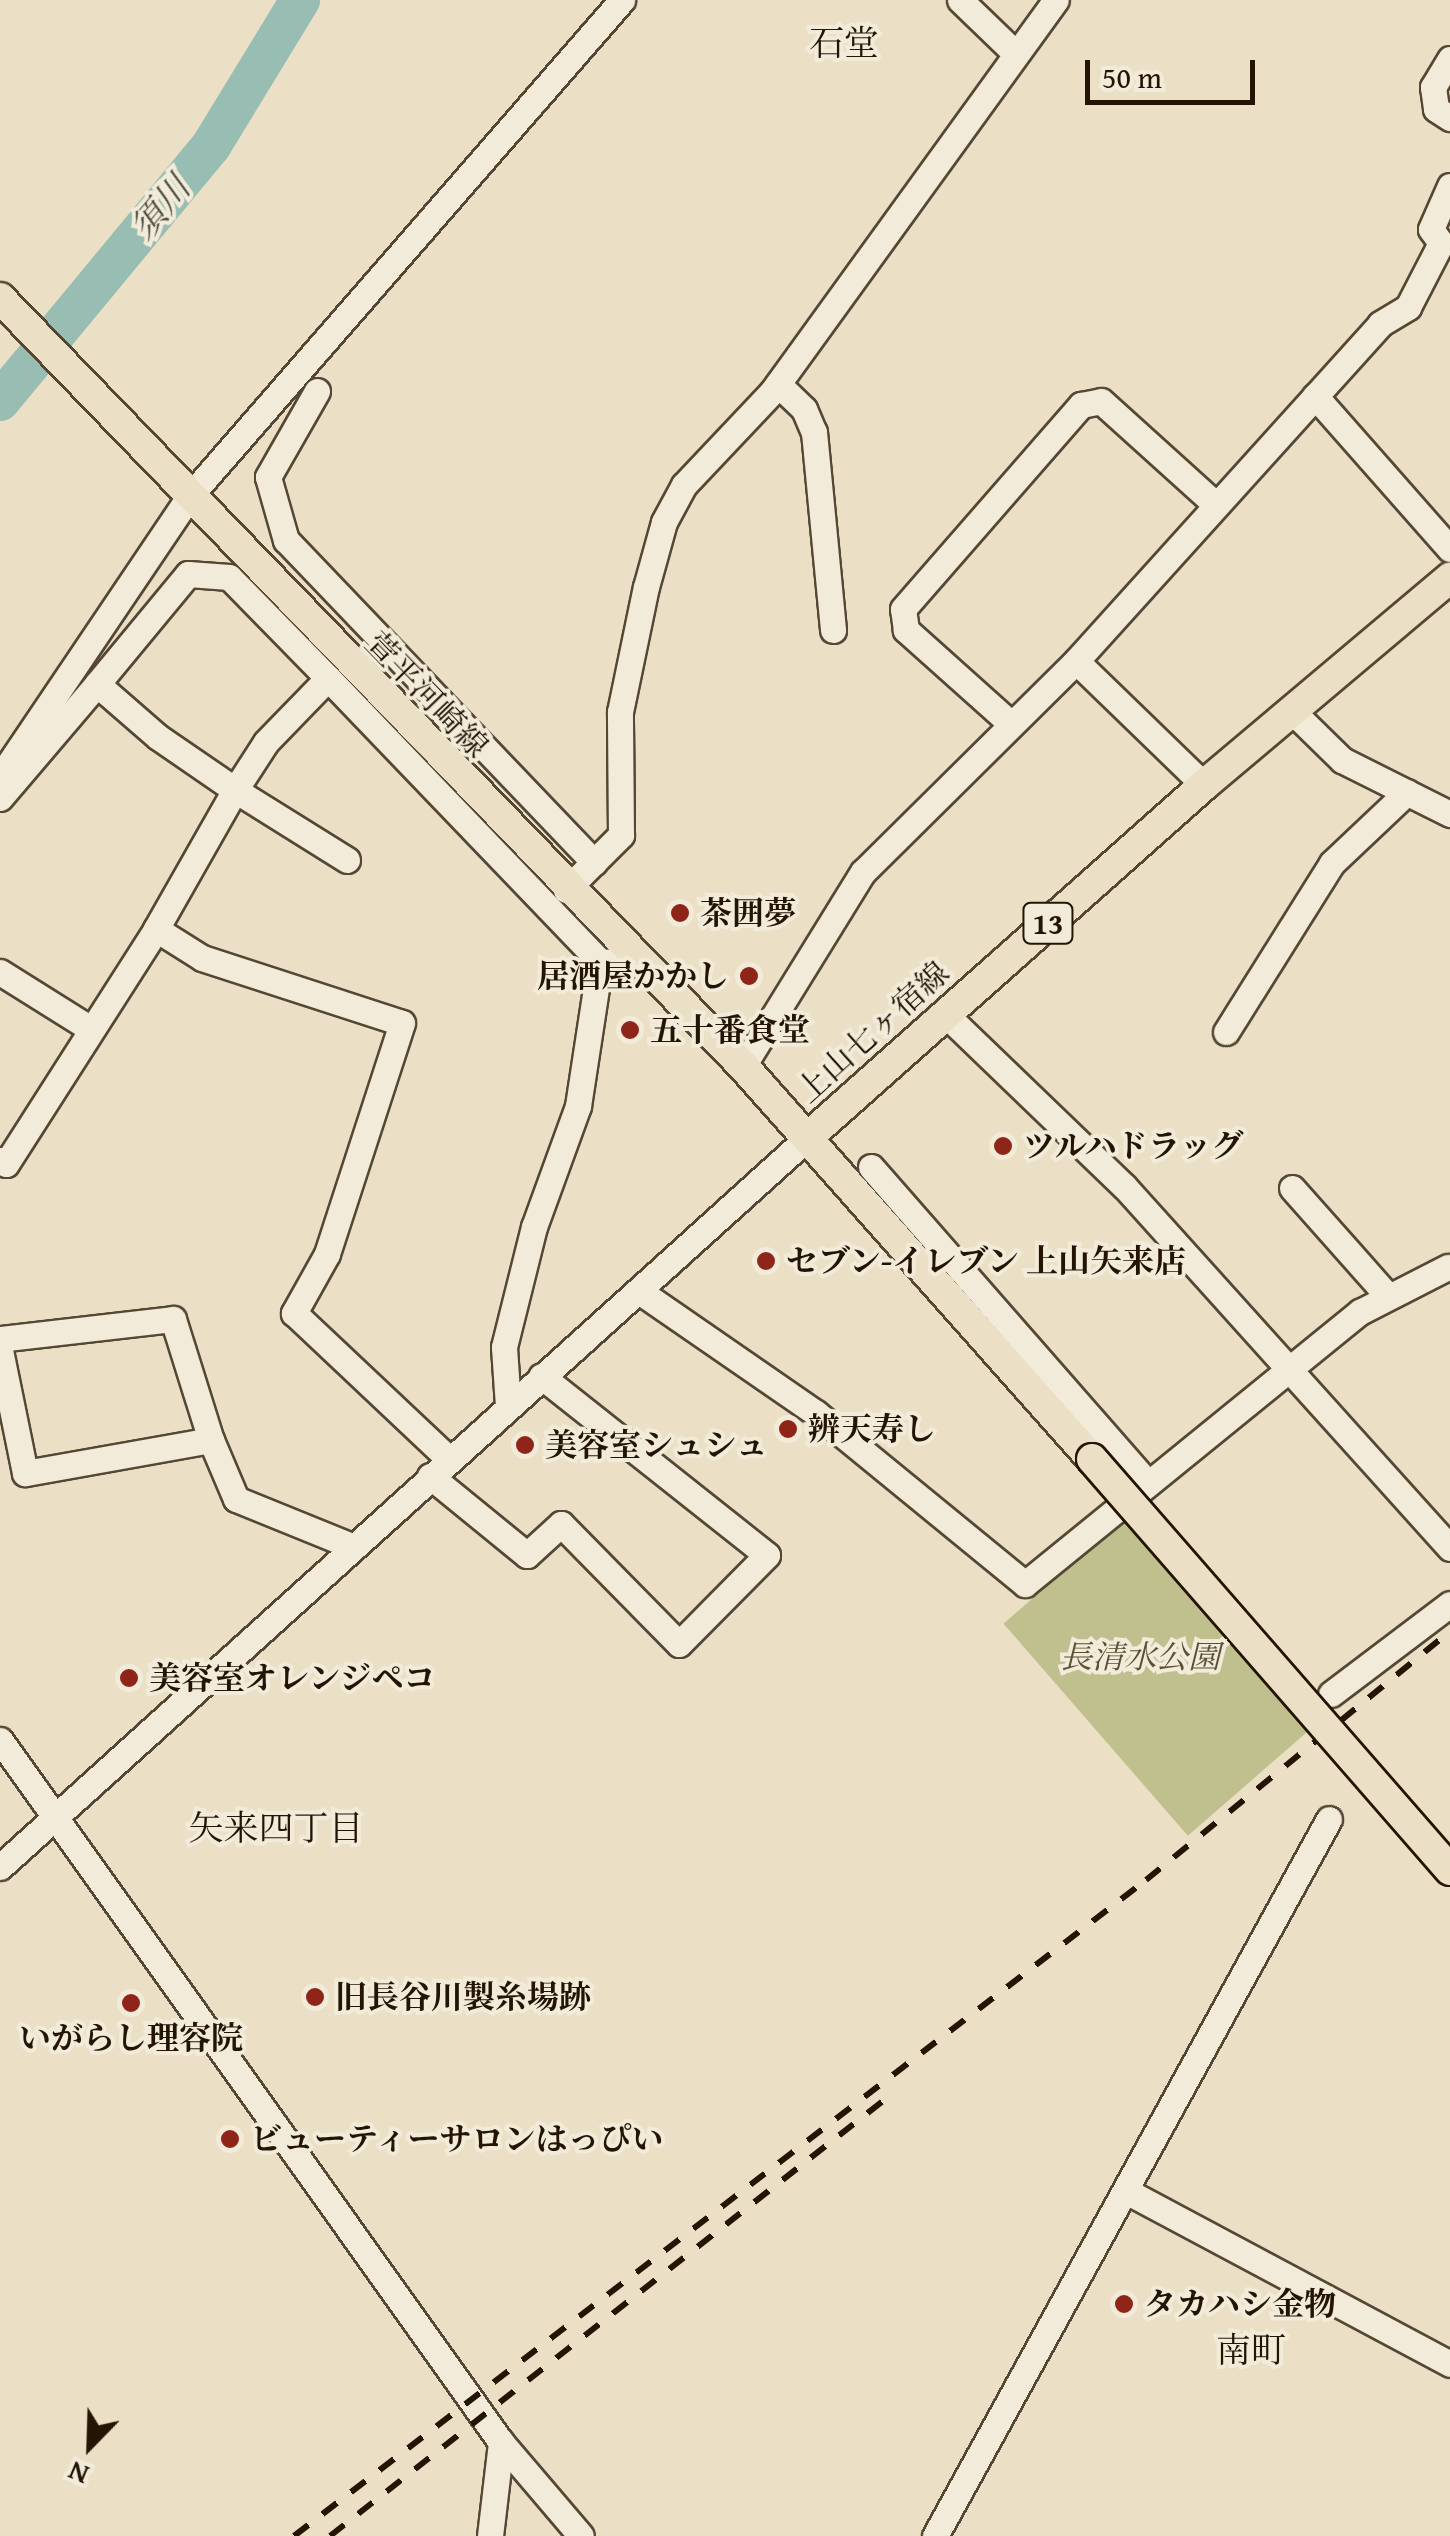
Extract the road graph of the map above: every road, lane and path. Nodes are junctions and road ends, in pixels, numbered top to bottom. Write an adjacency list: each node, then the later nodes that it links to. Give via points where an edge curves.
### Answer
1 (622, 0): 13 (street)
2 (960, 0): 4 (street)
3 (1056, 0): 4 (street)
4 (1014, 52): 10 (street)
5 (1450, 59): 6 (street, via 1433,87 1436,109)
6 (1450, 118)
7 (1450, 186): 8 (street, via 1431,229)
8 (1445, 245): 12 (street, via 1408,308 1380,324)
9 (0, 298): 13 (main road, 萱平河崎線)
10 (778, 384): 17 (street, via 804,409 814,432); 30 (street, via 722,452 684,485 664,522 620,712 621,835)
11 (316, 391): 30 (street, via 268,476 286,540)
12 (1314, 396): 14 (street); 15 (street)
13 (188, 498): 23 (street); 31 (main road, 萱平河崎線)
14 (1216, 506): 18 (street); 22 (street, via 1101,401 1081,405 902,609 906,630)
15 (1450, 548)
16 (1446, 587): 21 (main road, 上山七ヶ宿線 / 13)
17 (833, 630)
18 (1076, 661): 22 (street); 24 (street)
19 (328, 678): 20 (street, via 228,577 188,574); 25 (street, via 266,742); 34 (street)
20 (97, 684): 25 (street, via 158,737); 27 (street)
21 (1293, 712): 24 (main road, 上山七ヶ宿線 / 13); 26 (street, via 1319,744)
22 (1010, 723): 39 (street, via 863,872)
23 (0, 777)
24 (1204, 785): 36 (main road, 上山七ヶ宿線 / 13)
25 (236, 790): 29 (street); 32 (street)
26 (1407, 792): 28 (street); 38 (street, via 1332,863)
27 (0, 798)
28 (1450, 814)
29 (348, 860)
30 (594, 862): 31 (street)
31 (566, 890): 33 (main road, 萱平河崎線)
32 (156, 929): 37 (street); 53 (street, via 202,958 402,1022 327,1254 294,1313)
33 (636, 959): 34 (street); 39 (main road, 萱平河崎線)
34 (600, 962): 51 (street, via 578,1106 534,1227 504,1347)
35 (0, 972): 37 (street)
36 (946, 1014): 40 (main road, 上山七ヶ宿線 / 13); 49 (street, via 1124,1186)
37 (91, 1029): 41 (street, via 6,1164)
38 (1226, 1032)
39 (743, 1066): 40 (main road, 萱平河崎線)
40 (808, 1138): 45 (street); 63 (main road, 上山七ヶ宿線, bridge)
41 (0, 1160)
42 (871, 1167): 54 (street)
43 (1292, 1188): 46 (street)
44 (1448, 1266): 46 (street)
45 (639, 1291): 50 (street); 54 (street, via 816,1413 1025,1584)
46 (1388, 1296): 49 (street)
47 (0, 1340): 52 (street, via 174,1319)
48 (0, 1350): 52 (street, via 25,1472)
49 (1291, 1374): 54 (street); 56 (street)
50 (541, 1376): 51 (street); 53 (street, via 767,1555 680,1644 561,1524 527,1555)
51 (508, 1406): 53 (street)
52 (211, 1440): 55 (street, via 236,1499)
53 (440, 1468): 55 (street)
54 (1147, 1482)
55 (354, 1547): 60 (street)
56 (1450, 1548)
57 (1450, 1604): 58 (street)
58 (1331, 1694)
59 (0, 1740): 60 (street)
60 (56, 1816): 62 (street); 66 (street)
61 (1329, 1819): 64 (street)
62 (0, 1867)
63 (1450, 1870)
64 (1128, 2192): 65 (street); 69 (street)
65 (1450, 2364)
66 (500, 2442): 67 (street); 68 (street)
67 (490, 2536)
68 (581, 2536)
69 (935, 2536)

